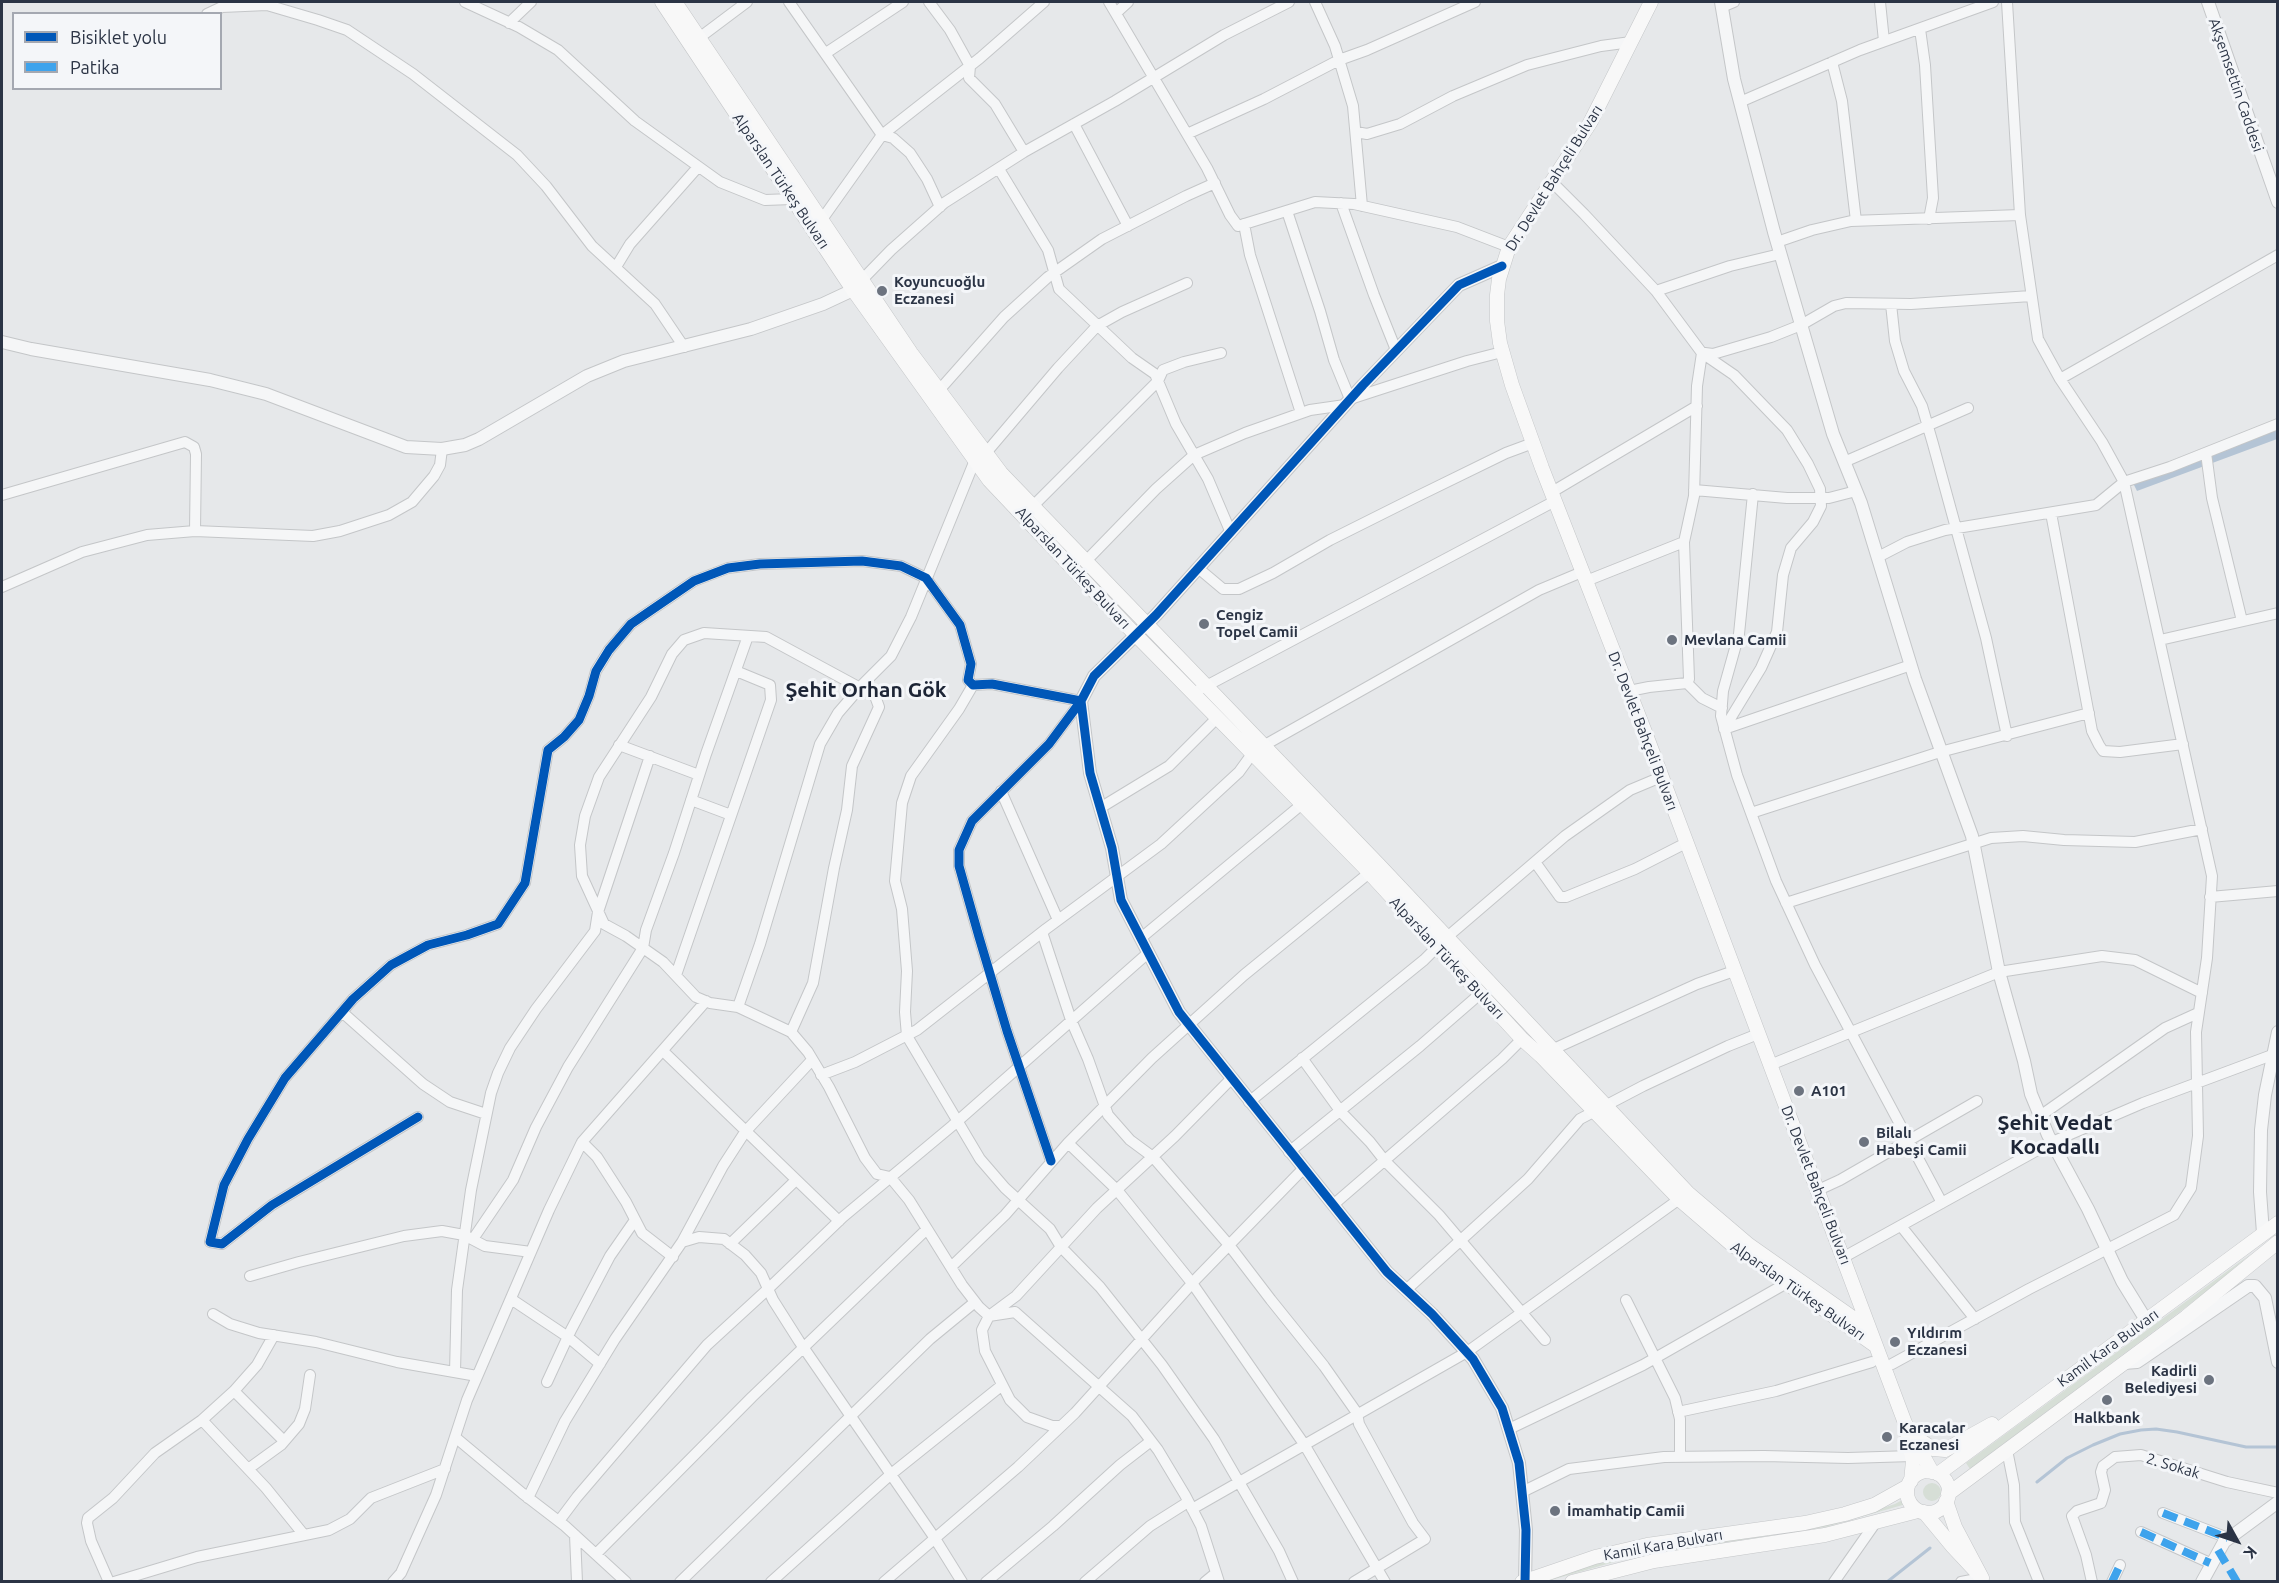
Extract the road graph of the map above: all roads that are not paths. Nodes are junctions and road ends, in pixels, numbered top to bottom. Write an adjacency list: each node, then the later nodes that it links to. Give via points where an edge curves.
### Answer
1 (465, 2): 26 (street)
2 (531, 2): 26 (street)
3 (662, 2): 28 (main road, Alparslan Türkeş Bulvarı)
4 (675, 2): 28 (main road, Alparslan Türkeş Bulvarı)
5 (747, 2): 28 (street)
6 (789, 2): 31 (street)
7 (903, 2): 31 (street)
8 (929, 2): 34 (street)
9 (1109, 2): 24 (street)
10 (1128, 2): 24 (street)
11 (1262, 2): 25 (street)
12 (1289, 2): 25 (street)
13 (1316, 2): 32 (street)
14 (1475, 2): 32 (street)
15 (1651, 2): 30 (main road, Dr. Devlet Bahçeli Bulvarı)
16 (1734, 2): 22 (street)
17 (1880, 2): 29 (street)
18 (1993, 2): 27 (street)
19 (2007, 2): 52 (street)
20 (2208, 2): 47 (street, Akşemsettin Caddesi)
21 (1040, 3): 34 (street)
22 (1721, 4): 36 (street)
23 (211, 12): 62 (street, via 222,7 267,5 347,30 413,74 517,155 592,246)
24 (1116, 13): 35 (street)
25 (1267, 13): 35 (street)
26 (509, 22): 42 (street, via 558,50 635,121)
27 (1920, 29): 29 (street); 53 (street, via 1933,198)
28 (694, 41): 46 (main road, Alparslan Türkeş Bulvarı); 56 (main road, Alparslan Türkeş Bulvarı)
29 (1884, 41): 33 (street)
30 (1631, 42): 38 (street, via 1527,65 1453,96 1400,124 1367,134); 44 (main road, Dr. Devlet Bahçeli Bulvarı, via 1602,104)
31 (826, 53): 40 (street)
32 (1339, 60): 38 (street, via 1353,106); 39 (street)
33 (1832, 62): 36 (street); 54 (street, via 1842,101)
34 (970, 66): 40 (street); 41 (street, via 969,78 995,104)
35 (1153, 78): 37 (street); 39 (street)
36 (1740, 102): 59 (street)
37 (1074, 124): 41 (street); 57 (street)
38 (1356, 132): 49 (street)
39 (1187, 134): 45 (street)
40 (882, 135): 50 (street, via 893,138 910,153); 56 (street)
41 (1024, 152): 43 (street)
42 (698, 167): 46 (street, via 720,182 765,200); 62 (street, via 630,243)
43 (999, 169): 50 (street); 63 (street, via 1048,250)
44 (1552, 182): 58 (main road, Dr. Devlet Bahçeli Bulvarı); 66 (street)
45 (1215, 183): 55 (street, via 1230,215 1238,226); 57 (street)
46 (792, 199): 56 (main road, Alparslan Türkeş Bulvarı)
47 (2277, 202)
48 (1341, 203): 49 (street); 51 (street, via 1315,202); 73 (street)
49 (1362, 206): 58 (street, via 1457,227)
50 (940, 207): 65 (street)
51 (1287, 211): 55 (street); 80 (street)
52 (2020, 215): 53 (street); 67 (street)
53 (1929, 219): 54 (street)
54 (1856, 221): 59 (street, via 1812,230)
55 (1244, 224): 83 (street, via 1250,255)
56 (818, 226): 65 (main road, Alparslan Türkeş Bulvarı)
57 (1128, 226): 63 (street)
58 (1509, 247): 61 (main road, Dr. Devlet Bahçeli Bulvarı)
59 (1779, 248): 66 (street); 69 (street)
60 (2277, 255): 77 (street)
61 (1502, 266): 73 (street, via 1458,285); 74 (main road, Dr. Devlet Bahçeli Bulvarı, via 1497,321)
62 (616, 267): 72 (street, via 655,304)
63 (1055, 272): 70 (street, via 1059,289); 79 (street, via 1004,317)
64 (1188, 283): 70 (street)
65 (857, 285): 72 (street, via 823,304); 79 (main road, Alparslan Türkeş Bulvarı)
66 (1656, 291): 76 (street)
67 (2031, 296): 68 (street); 77 (street, via 2038,339)
68 (1891, 304): 69 (street, via 1846,303); 85 (street, via 1895,341 1904,371)
69 (1801, 325): 76 (street, via 1713,354); 91 (street)
70 (1097, 326): 78 (street, via 1155,374); 90 (street)
71 (2, 342): 87 (street, via 210,380 266,394 406,447)
72 (684, 347): 87 (street, via 624,361 587,376 479,439)
73 (1396, 350): 80 (street)
74 (1502, 352): 80 (street); 86 (main road, Dr. Devlet Bahçeli Bulvarı)
75 (1221, 353): 78 (street, via 1163,370)
76 (1702, 353): 81 (street); 98 (street, via 1734,375 1787,430 1809,464)
77 (2060, 379): 92 (street)
78 (1158, 381): 89 (street); 99 (street)
79 (935, 395): 90 (main road, Alparslan Türkeş Bulvarı)
80 (1348, 402): 83 (street); 103 (street)
81 (1697, 406): 93 (street); 97 (street)
82 (1968, 408): 85 (street)
83 (1300, 413): 89 (street)
84 (2277, 424): 88 (street)
85 (1928, 427): 91 (street); 101 (street)
86 (1533, 443): 97 (main road, Dr. Devlet Bahçeli Bulvarı); 107 (street, via 1416,497 1239,589 1223,589)
87 (442, 449): 102 (street, via 440,465 430,482 412,502 389,516 323,535)
88 (2206, 453): 92 (street); 112 (street, via 2212,498)
89 (1194, 455): 103 (street); 106 (street)
90 (980, 457): 99 (main road, Alparslan Türkeş Bulvarı); 109 (street); 114 (main road, Alparslan Türkeş Bulvarı, via 989,480)
91 (1844, 462): 94 (street)
92 (2124, 482): 100 (street, via 2096,505); 116 (street)
93 (1694, 490): 96 (street); 104 (street)
94 (1856, 491): 98 (street); 105 (street)
95 (2, 495): 102 (street, via 185,442 194,447 196,454)
96 (1754, 495): 98 (street); 125 (street, via 1739,634)
97 (1553, 496): 108 (main road, Dr. Devlet Bahçeli Bulvarı); 122 (street)
98 (1822, 498): 128 (street, via 1814,522 1791,548 1783,575 1777,632 1761,668)
99 (1033, 506): 106 (main road, Alparslan Türkeş Bulvarı)
100 (2051, 513): 101 (street); 126 (street)
101 (1956, 529): 105 (street, via 1907,542); 129 (street, via 1986,638)
102 (195, 531): 110 (street, via 147,535 106,545)
103 (1231, 533): 107 (street)
104 (1684, 542): 108 (street); 119 (street)
105 (1878, 557): 117 (street)
106 (1086, 561): 113 (main road, Alparslan Türkeş Bulvarı)
107 (1198, 568): 113 (street)
108 (1584, 576): 123 (main road, Dr. Devlet Bahçeli Bulvarı); 132 (street, via 1539,590)
109 (926, 578): 120 (street, via 960,625 971,664 968,680); 121 (street, via 891,656); 167 (street, via 901,566 862,561 760,564 728,568 694,580 655,606 631,624 609,650 596,671 579,720 548,750 525,883 498,924 428,945 391,965)
110 (2, 587)
111 (2277, 613): 112 (street)
112 (2242, 621): 116 (street)
113 (1147, 625): 114 (street); 122 (main road, Alparslan Türkeş Bulvarı)
114 (1136, 635): 122 (main road, Alparslan Türkeş Bulvarı); 124 (street, via 1094,676)
115 (748, 636): 118 (street); 121 (street, via 766,637); 131 (street, via 704,633 684,640)
116 (2160, 640): 130 (street)
117 (1911, 665): 128 (street); 133 (street)
118 (736, 671): 135 (street); 142 (street, via 770,685 771,700)
119 (1687, 683): 123 (street); 125 (street, via 1702,698)
120 (973, 686): 124 (street, via 992,684); 175 (street, via 911,776 902,803 895,881 902,909 907,971)
121 (859, 688): 166 (street, via 820,744); 172 (street, via 875,696 879,707 852,766 813,983)
122 (1199, 690): 127 (main road, Alparslan Türkeş Bulvarı); 132 (main road, Alparslan Türkeş Bulvarı)
123 (1629, 691): 136 (main road, Dr. Devlet Bahçeli Bulvarı)
124 (1081, 701): 137 (street, via 1048,744); 140 (street, via 1090,773)
125 (1722, 708): 128 (street)
126 (2089, 713): 129 (street); 130 (street, via 2092,731 2103,751)
127 (1217, 718): 132 (main road, Alparslan Türkeş Bulvarı); 140 (street, via 1169,766)
128 (1724, 729): 141 (street)
129 (2007, 736): 133 (street)
130 (2183, 744): 143 (street)
131 (619, 745): 134 (street); 152 (street, via 599,777 580,845 582,876)
132 (1258, 750): 139 (main road, Alparslan Türkeş Bulvarı); 148 (street, via 1161,843)
133 (1940, 752): 141 (street); 145 (street)
134 (650, 756): 135 (street); 152 (street)
135 (699, 775): 138 (street)
136 (1661, 777): 144 (main road, Dr. Devlet Bahçeli Bulvarı); 146 (street, via 1630,790)
137 (1001, 792): 153 (street); 161 (street, via 972,821 959,850 959,866)
138 (691, 800): 142 (street); 157 (street)
139 (1306, 800): 147 (main road, Alparslan Türkeş Bulvarı); 155 (street)
140 (1100, 808): 148 (street)
141 (1751, 813): 151 (street)
142 (731, 815): 162 (street)
143 (2202, 829): 145 (street, via 2135,842 2023,836 1990,838); 150 (street, via 2212,876)
144 (1686, 843): 146 (street, via 1566,897 1560,897); 159 (main road, Dr. Devlet Bahçeli Bulvarı)
145 (1974, 844): 151 (street); 160 (street)
146 (1535, 862): 156 (street)
147 (1374, 869): 156 (main road, Alparslan Türkeş Bulvarı); 170 (street)
148 (1117, 877): 153 (street); 155 (street, via 1121,900)
149 (2277, 891): 150 (street)
150 (2211, 897): 164 (street)
151 (1786, 903): 171 (street)
152 (598, 912): 157 (street, via 604,924); 192 (street, via 595,931 510,1048)
153 (1059, 920): 154 (street)
154 (1042, 932): 161 (street); 169 (street)
155 (1141, 938): 158 (street)
156 (1443, 943): 163 (main road, Alparslan Türkeş Bulvarı); 178 (main road, Alparslan Türkeş Bulvarı); 180 (street)
157 (643, 948): 162 (street); 219 (street, via 568,1067 513,1180)
158 (1148, 953): 169 (street); 170 (street)
159 (1734, 971): 174 (main road, Dr. Devlet Bahçeli Bulvarı); 178 (street)
160 (1999, 972): 164 (street, via 2102,956 2135,960); 171 (street); 193 (street)
161 (991, 974): 175 (street); 182 (street)
162 (676, 975): 165 (street)
163 (1481, 993): 176 (main road, Alparslan Türkeş Bulvarı); 191 (street)
164 (2202, 993): 168 (street)
165 (706, 1001): 166 (street); 177 (street)
166 (738, 1007): 172 (street)
167 (342, 1012): 192 (street, via 423,1084 450,1102); 194 (street, via 285,1078 248,1139 224,1185 210,1242 222,1244 272,1205)
168 (2198, 1013): 186 (street); 193 (street, via 2165,1028)
169 (1071, 1020): 182 (street); 189 (street)
170 (1188, 1024): 185 (street); 189 (street)
171 (1851, 1030): 183 (street); 197 (street)
172 (791, 1032): 181 (street)
173 (2277, 1032): 179 (street)
174 (1758, 1034): 183 (main road, Dr. Devlet Bahçeli Bulvarı); 190 (street)
175 (907, 1035): 184 (street); 195 (street)
176 (1522, 1039): 178 (main road, Alparslan Türkeş Bulvarı); 204 (street)
177 (663, 1052): 196 (street); 198 (street)
178 (1546, 1053): 190 (main road, Alparslan Türkeş Bulvarı)
179 (2272, 1055): 186 (street); 217 (street, via 2260,1150)
180 (1302, 1058): 188 (street); 191 (street)
181 (812, 1060): 184 (street); 196 (street)
182 (1019, 1065): 195 (street); 203 (street)
183 (1770, 1065): 209 (main road, Dr. Devlet Bahçeli Bulvarı)
184 (821, 1075): 206 (street, via 865,1158 877,1174)
185 (1231, 1078): 188 (street); 202 (street)
186 (2195, 1084): 199 (street); 226 (street, via 2198,1136 2191,1188 2174,1215)
187 (1977, 1101): 197 (street)
188 (1249, 1102): 201 (street)
189 (1105, 1105): 200 (street); 202 (street, via 1108,1116 1130,1140)
190 (1600, 1110): 210 (main road, Alparslan Türkeş Bulvarı); 220 (street, via 1580,1119 1528,1179)
191 (1341, 1112): 201 (street); 204 (street)
192 (486, 1114): 219 (street, via 471,1190)
193 (2040, 1116): 199 (street)
194 (418, 1117)
195 (958, 1120): 206 (street); 211 (street, via 980,1159)
196 (745, 1132): 207 (street); 221 (street)
197 (1909, 1140): 209 (street); 212 (street)
198 (582, 1142): 214 (street, via 597,1157); 227 (street)
199 (2052, 1142): 212 (street); 226 (street)
200 (1068, 1143): 203 (street); 208 (street)
201 (1289, 1152): 205 (street)
202 (1153, 1156): 208 (street); 224 (street)
203 (1051, 1161): 211 (street)
204 (1384, 1161): 213 (street); 220 (street)
205 (1303, 1169): 213 (street); 224 (street)
206 (890, 1178): 215 (street); 218 (street)
207 (796, 1180): 215 (street); 223 (street)
208 (1117, 1190): 225 (street); 233 (street)
209 (1816, 1191): 229 (main road, Dr. Devlet Bahçeli Bulvarı)
210 (1684, 1196): 232 (main road, Alparslan Türkeş Bulvarı, via 1730,1243); 239 (street)
211 (1018, 1200): 225 (street, via 1050,1229); 230 (street)
212 (1941, 1203): 216 (street)
213 (1332, 1205): 235 (street)
214 (635, 1220): 228 (street, via 642,1233); 245 (street, via 610,1256)
215 (839, 1221): 234 (street)
216 (1901, 1226): 229 (street); 242 (street)
217 (2270, 1228): 243 (main road, Kamil Kara Bulvarı)
218 (927, 1229): 230 (street); 249 (street)
219 (469, 1237): 227 (street, via 485,1246); 231 (street, via 442,1231 404,1236); 257 (street, via 457,1290)
220 (1460, 1241): 235 (street); 239 (street)
221 (682, 1242): 223 (street, via 699,1237 724,1239); 228 (street)
222 (2277, 1243): 254 (main road, Kamil Kara Bulvarı)
223 (730, 1244): 234 (street, via 761,1273)
224 (1229, 1245): 233 (street); 266 (street)
225 (1061, 1247): 241 (street, via 1017,1296); 246 (street, via 1100,1287)
226 (2106, 1249): 242 (street); 243 (street)
227 (531, 1252): 236 (street)
228 (673, 1257): 255 (street)
229 (1844, 1257): 248 (main road, Dr. Devlet Bahçeli Bulvarı)
230 (951, 1267): 238 (street)
231 (249, 1276)
232 (1791, 1281): 248 (main road, Alparslan Türkeş Bulvarı); 251 (street)
233 (1192, 1283): 246 (street); 276 (street)
234 (768, 1289): 249 (street); 294 (street, via 707,1345)
235 (1406, 1290): 250 (street)
236 (512, 1299): 245 (street); 259 (street)
237 (1626, 1300): 251 (street)
238 (975, 1302): 241 (street); 267 (street)
239 (1521, 1313): 247 (street); 250 (street)
240 (213, 1314): 244 (street, via 230,1324)
241 (989, 1316): 261 (street, via 982,1330 985,1351); 262 (street, via 1016,1312)
242 (1975, 1319): 256 (street)
243 (2146, 1320): 264 (main road, Kamil Kara Bulvarı)
244 (274, 1335): 257 (street); 263 (street, via 257,1365)
245 (568, 1337): 255 (street); 260 (street)
246 (1141, 1340): 262 (street); 284 (street, via 1214,1439)
247 (1545, 1340)
248 (1876, 1346): 269 (main road, Dr. Devlet Bahçeli Bulvarı)
249 (804, 1347): 267 (street); 301 (street)
250 (1467, 1352): 266 (street); 271 (street, via 1502,1408)
251 (1656, 1358): 265 (street); 271 (street)
252 (1872, 1362): 265 (street, via 1776,1390)
253 (2277, 1362): 254 (street, via 2265,1298 2255,1286 2248,1286 2143,1358)
254 (2123, 1363): 277 (main road, Kamil Kara Bulvarı)
255 (600, 1364): 288 (street, via 565,1421)
256 (1892, 1364)
257 (455, 1372): 259 (street)
258 (310, 1375): 274 (street, via 299,1424)
259 (477, 1376): 273 (street)
260 (547, 1382)
261 (1001, 1386): 270 (street, via 1028,1417); 283 (street)
262 (1098, 1387): 270 (street); 275 (street, via 1132,1416)
263 (234, 1391): 268 (street); 274 (street)
264 (2048, 1392): 272 (main road, via 1945,1450 1933,1449); 282 (main road, Kamil Kara Bulvarı)
265 (1678, 1412): 278 (street)
266 (1358, 1413): 276 (street); 304 (street, via 1359,1424 1425,1539)
267 (851, 1416): 283 (street); 312 (street)
268 (202, 1420): 280 (street); 307 (street, via 154,1453 113,1498 88,1518 91,1541)
269 (1905, 1423): 272 (main road, Dr. Devlet Bahçeli Bulvarı); 279 (main road)
270 (1061, 1426): 299 (street)
271 (1509, 1429): 286 (street)
272 (1913, 1435): 282 (main road, Dr. Devlet Bahçeli Bulvarı)
273 (455, 1437): 281 (street); 288 (street)
274 (284, 1441): 280 (street)
275 (1151, 1441): 291 (street); 316 (street)
276 (1304, 1444): 284 (street); 304 (street)
277 (2007, 1450): 289 (main road, Kamil Kara Bulvarı); 326 (street, via 2014,1485 2015,1522)
278 (1680, 1456): 279 (street); 286 (street, via 1569,1469)
279 (1912, 1456): 285 (main road)
280 (248, 1469): 297 (street)
281 (444, 1469): 297 (street, via 371,1498 350,1519 329,1530); 309 (street, via 401,1573)
282 (1935, 1473): 285 (main road, via 1919,1473); 289 (main road, via 1946,1481)
283 (890, 1475): 299 (street); 313 (street)
284 (1238, 1483): 291 (street); 319 (street)
285 (1909, 1484): 292 (main road, via 1908,1499); 322 (main road, Kamil Kara Bulvarı, via 1874,1505 1845,1514 1647,1545 1595,1557)
286 (1522, 1492): 322 (street, via 1526,1530)
287 (2277, 1493): 327 (street, 2. Sokak, via 2141,1455 2115,1457 2101,1472 2105,1490 2101,1503 2072,1516)
288 (528, 1498): 294 (street)
289 (1947, 1498): 292 (main road, via 1936,1510); 306 (main road, via 1958,1534)
290 (2277, 1502): 300 (street)
291 (1190, 1505): 305 (street); 317 (street, via 1150,1526)
292 (1921, 1511): 295 (main road, Kamil Kara Bulvarı); 306 (main road)
293 (2163, 1513): 300 (street)
294 (559, 1521): 298 (street)
295 (1876, 1522): 323 (main road, Kamil Kara Bulvarı, via 1803,1539 1637,1564); 324 (street)
296 (2141, 1532): 302 (street)
297 (304, 1535): 308 (street, via 197,1557)
298 (575, 1535): 301 (street); 310 (street)
299 (934, 1537): 314 (street); 315 (street)
300 (2228, 1538): 302 (street)
301 (597, 1553): 311 (street)
302 (2211, 1563): 329 (street)
303 (2120, 1565): 328 (street)
304 (1378, 1568): 320 (street); 321 (street)
305 (1218, 1577): 318 (street)
306 (1984, 1580): 325 (street)
307 (110, 1581)
308 (114, 1581)
309 (393, 1581)
310 (577, 1581)
311 (626, 1581)
312 (680, 1581)
313 (771, 1581)
314 (884, 1581)
315 (962, 1581)
316 (986, 1581)
317 (1085, 1581)
318 (1205, 1581)
319 (1293, 1581)
320 (1354, 1581)
321 (1385, 1581)
322 (1524, 1581)
323 (1572, 1581)
324 (1834, 1581)
325 (1960, 1581)
326 (2039, 1581)
327 (2092, 1581)
328 (2112, 1581)
329 (2202, 1581)

